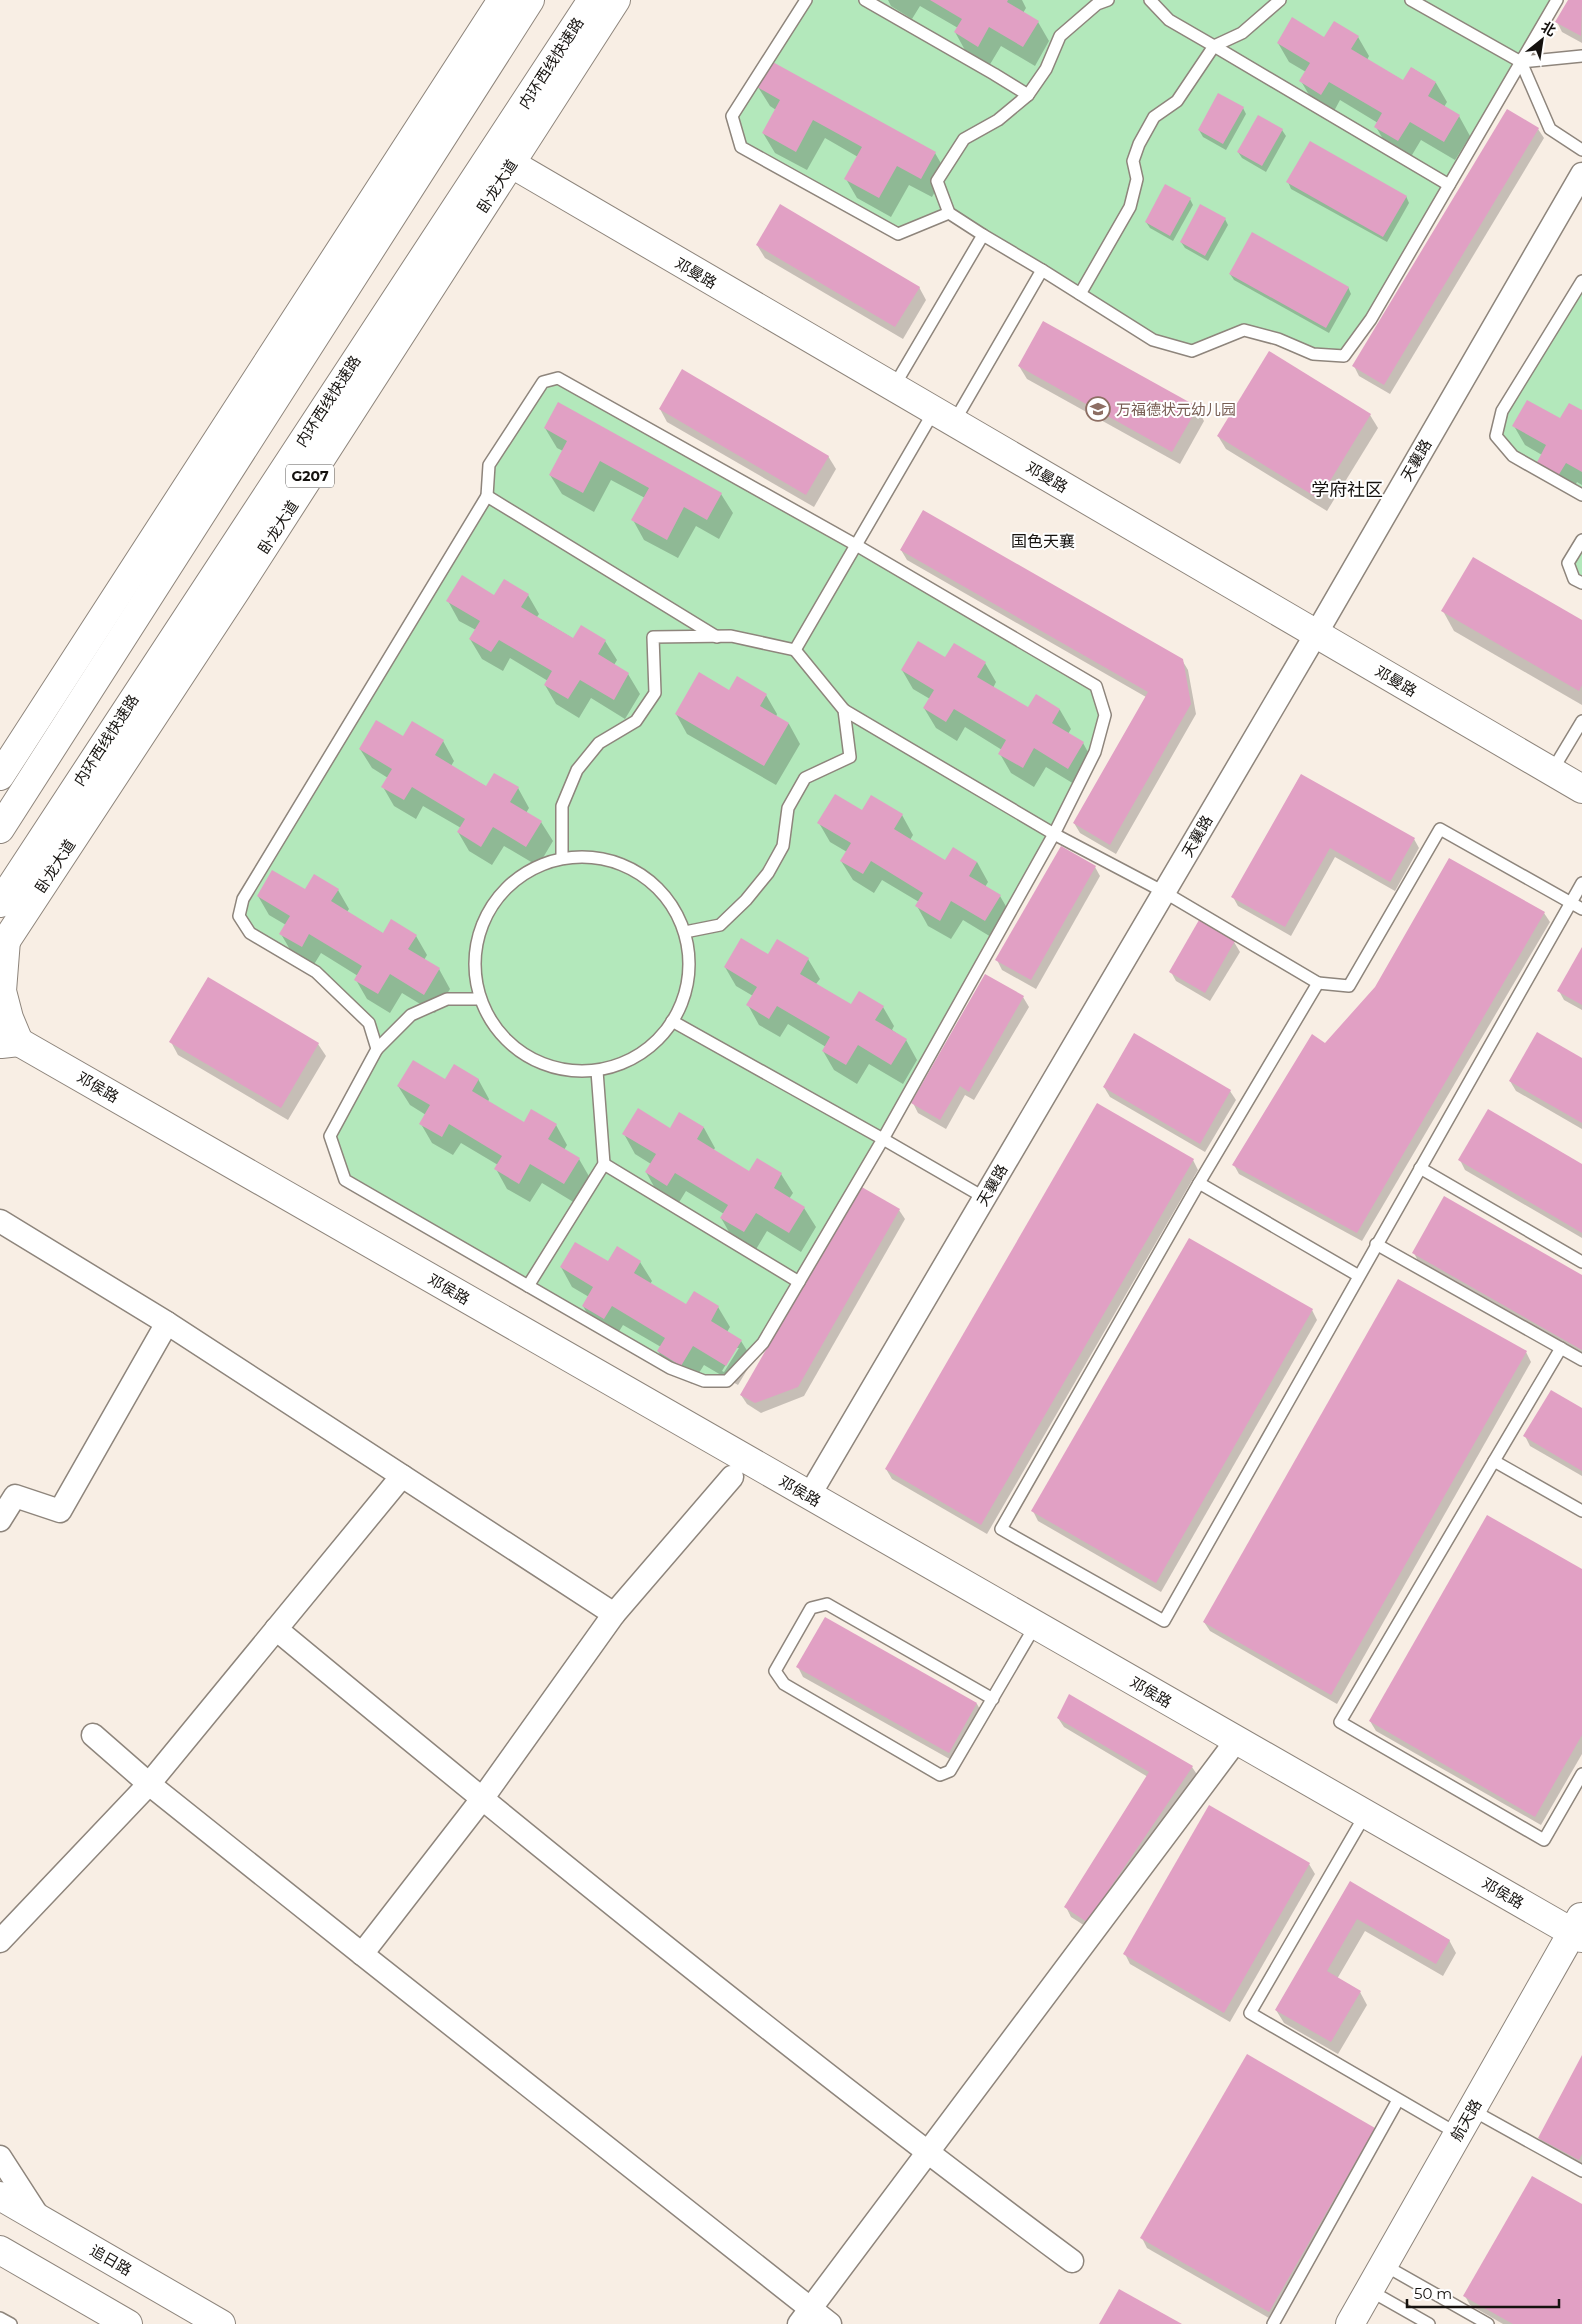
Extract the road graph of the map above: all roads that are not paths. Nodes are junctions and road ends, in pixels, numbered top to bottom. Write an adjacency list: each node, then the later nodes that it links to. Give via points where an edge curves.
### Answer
1 (502, 0): 39 (main road)
2 (530, 0): 41 (main road)
3 (592, 0): 47 (main road, 内环西线快速路)
4 (616, 0): 17 (main road, 卧龙大道 / G207)
5 (806, 0): 20 (lane, via 732,116 740,147 898,234)
6 (865, 0): 15 (lane)
7 (1108, 0): 15 (lane, via 1097,4 1060,36 1046,69)
8 (1150, 0): 12 (lane, via 1169,20)
9 (1280, 0): 12 (lane, via 1242,33)
10 (1411, 0): 14 (lane)
11 (1557, 0): 14 (lane)
12 (1214, 46): 19 (lane); 24 (lane, via 1177,101 1154,118 1139,144 1133,161 1137,179 1130,207)
13 (1582, 56): 14 (lane)
14 (1521, 62): 16 (lane, via 1550,130); 19 (lane)
15 (1028, 96): 20 (lane, via 998,120 964,139 937,181)
16 (1582, 150)
17 (512, 164): 26 (main road, 邓曼路); 50 (main road, 卧龙大道 / G207, via 238,589)
18 (1582, 174): 33 (street, 天襄路)
19 (1449, 184): 24 (lane, via 1371,318 1344,356 1313,354 1278,339 1244,330 1192,351 1153,340)
20 (948, 213): 21 (lane)
21 (983, 236): 22 (lane); 26 (lane)
22 (1042, 270): 24 (lane); 27 (lane)
23 (1582, 281): 25 (lane)
24 (1080, 294)
25 (1577, 301): 28 (lane, via 1502,411 1496,436 1512,456)
26 (893, 388): 27 (main road, 邓曼路)
27 (944, 417): 31 (lane); 33 (main road, 邓曼路)
28 (1582, 495)
29 (487, 496): 31 (lane, via 489,465 543,382 558,378); 34 (lane); 55 (lane, via 243,899 238,916 250,933 316,972 369,1023)
30 (1582, 540): 32 (lane, via 1568,562 1574,579)
31 (856, 545): 35 (lane); 42 (lane, via 1096,686 1105,715 1095,752)
32 (1582, 583)
33 (1316, 634): 38 (main road, 邓曼路); 45 (street, 天襄路)
34 (717, 636): 35 (lane); 43 (lane, via 653,637 655,693 636,721 599,743 577,770 562,806)
35 (795, 650): 36 (lane)
36 (844, 710): 42 (lane); 49 (lane, via 850,757 805,778 788,808 784,846 768,873 720,925)
37 (1582, 721): 38 (lane)
38 (1552, 772): 40 (main road, 邓曼路)
39 (0, 776)
40 (1582, 789)
41 (0, 829)
42 (1054, 834): 45 (lane); 57 (lane)
43 (562, 858): 49 (lane, via 593,857 623,865 650,882 671,904); 52 (lane, via 527,871 499,895 480,926 474,963)
44 (1582, 884): 46 (lane)
45 (1164, 892): 51 (lane); 61 (street, 天襄路)
46 (1571, 902): 48 (lane); 51 (lane, via 1440,829 1349,986); 59 (lane)
47 (0, 903)
48 (1582, 909)
49 (685, 932): 53 (lane, via 690,969 682,1005)
50 (3, 945): 54 (main road, via 2,991)
51 (1318, 984): 60 (lane)
52 (480, 1000): 55 (lane, via 447,999 411,1016); 56 (lane, via 498,1032 526,1056 560,1070)
53 (672, 1021): 56 (lane, via 662,1036 633,1059); 57 (lane)
54 (9, 1043): 74 (main road, 邓侯路)
55 (377, 1049): 67 (lane, via 330,1136 345,1180)
56 (597, 1071): 58 (lane)
57 (883, 1139): 61 (lane); 66 (lane)
58 (604, 1164): 66 (lane); 67 (lane)
59 (1420, 1168): 63 (lane); 64 (lane)
60 (1199, 1183): 65 (lane); 65 (lane, via 1001,1529 1164,1621)
61 (984, 1198): 74 (street, 天襄路)
62 (0, 1220): 68 (street)
63 (1376, 1244): 65 (lane); 69 (lane)
64 (1582, 1262)
65 (1358, 1276)
66 (799, 1282): 67 (lane, via 763,1343 727,1382 704,1381 670,1368)
67 (528, 1286)
68 (167, 1323): 72 (street); 76 (street, via 60,1511 15,1496)
69 (1561, 1348): 70 (lane); 71 (lane)
70 (1582, 1360)
71 (1494, 1461): 75 (lane); 83 (lane, via 1340,1722 1544,1840)
72 (402, 1476): 77 (street); 79 (street)
73 (732, 1477): 77 (street)
74 (810, 1496): 78 (main road, 邓侯路)
75 (1582, 1511)
76 (0, 1520)
77 (614, 1614): 85 (street)
78 (1035, 1626): 80 (lane); 82 (main road, 邓侯路)
79 (276, 1629): 84 (street); 85 (street)
80 (993, 1699): 80 (lane, via 950,1771 940,1775 784,1684 775,1672 811,1608 827,1604)
81 (93, 1735): 84 (street)
82 (1236, 1741): 86 (main road, 邓侯路); 93 (street)
83 (1582, 1774)
84 (149, 1784): 88 (street); 89 (street)
85 (482, 1799): 89 (street); 93 (street)
86 (1366, 1814): 87 (main road, 邓侯路); 90 (lane, via 1250,2013)
87 (1579, 1929): 91 (main road, 航天路)
88 (0, 1941)
89 (362, 1954): 103 (street)
90 (1398, 2100): 92 (lane); 109 (lane)
91 (1472, 2110): 92 (main road, 航天路); 95 (lane)
92 (1458, 2134): 100 (main road, 航天路)
93 (927, 2153): 99 (street); 103 (street)
94 (0, 2157): 97 (street)
95 (1582, 2171)
96 (0, 2196): 97 (main road, 追日路)
97 (41, 2220): 107 (main road, 追日路)
98 (0, 2250): 102 (main road)
99 (1072, 2261)
100 (1384, 2265): 101 (main road, 航天路); 112 (lane)
101 (1370, 2290): 110 (main road, 航天路); 111 (lane)
102 (100, 2314): 106 (main road)
103 (805, 2316): 108 (street)
104 (0, 2318): 105 (lane)
105 (11, 2324)
106 (128, 2324)
107 (221, 2324)
108 (830, 2324)
109 (1273, 2324)
110 (1350, 2324)
111 (1429, 2324)
112 (1488, 2324)

